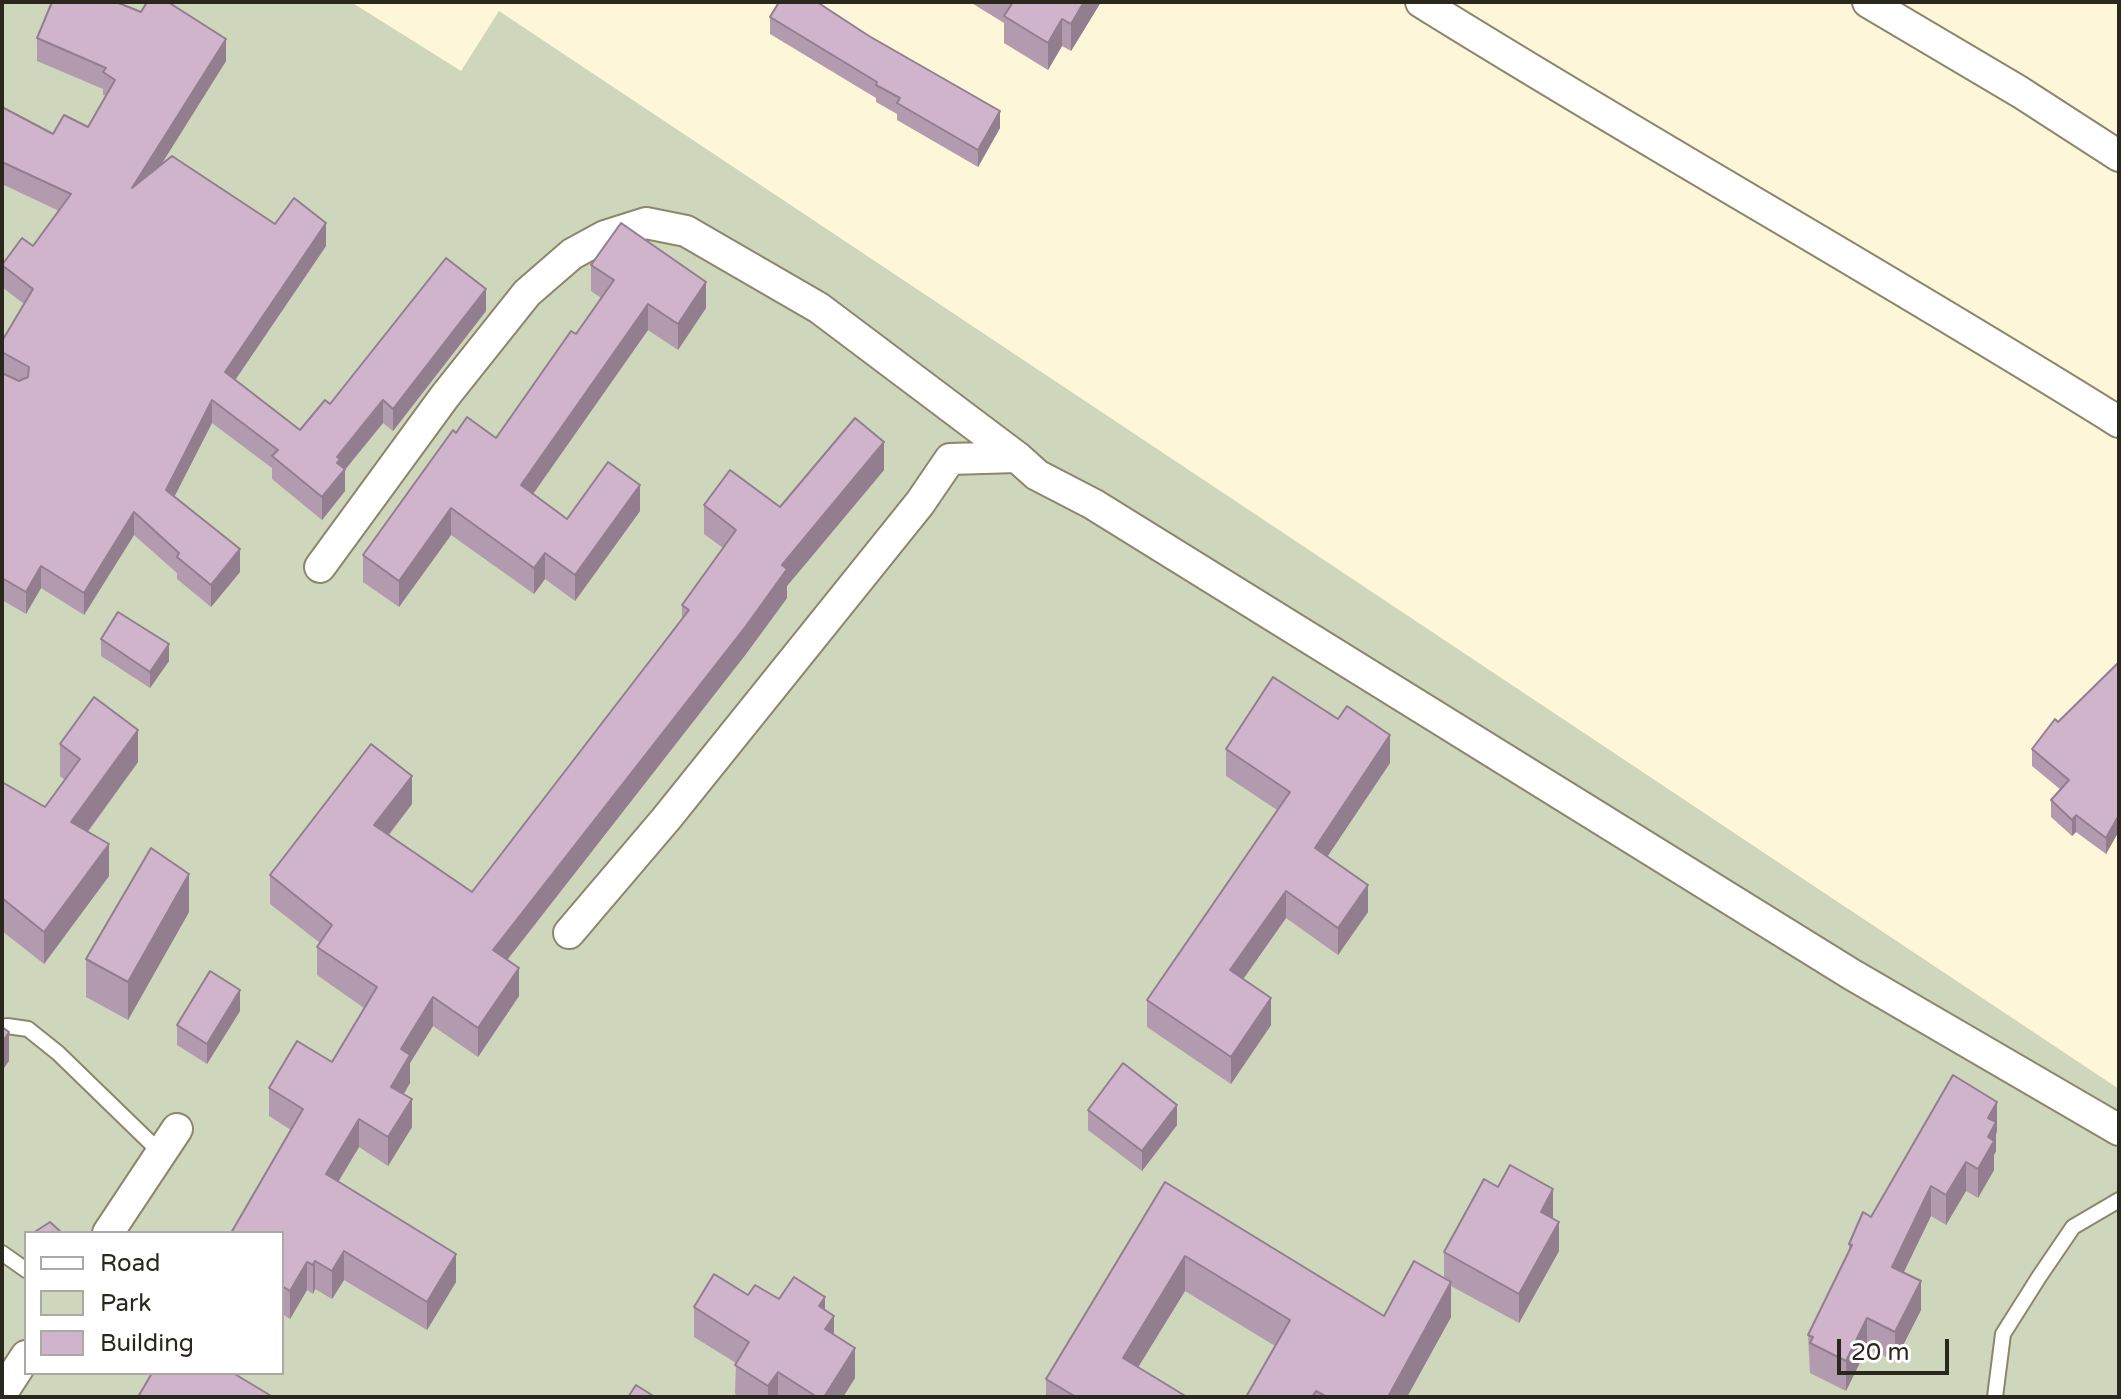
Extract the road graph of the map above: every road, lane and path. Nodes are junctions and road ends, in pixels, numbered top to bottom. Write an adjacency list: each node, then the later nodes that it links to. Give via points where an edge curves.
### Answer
1 (1421, 2): 4 (street)
2 (1868, 2): 3 (street)
3 (2119, 156)
4 (2119, 422)
5 (1017, 457): 6 (street, via 819,308 686,231 646,223 572,254 527,293); 7 (street, via 950,459 676,807); 9 (street, via 1037,475 1093,504 1851,974)
6 (320, 567)
7 (569, 933)
8 (7, 1026): 10 (lane, via 28,1029)
9 (2119, 1130)
10 (169, 1141): 12 (street)
11 (2119, 1200): 17 (lane, via 2073,1227 2003,1334)
12 (109, 1231)
13 (2, 1253): 14 (lane)
14 (24, 1269)
15 (24, 1359): 16 (street)
16 (2, 1393)
17 (1995, 1397)

